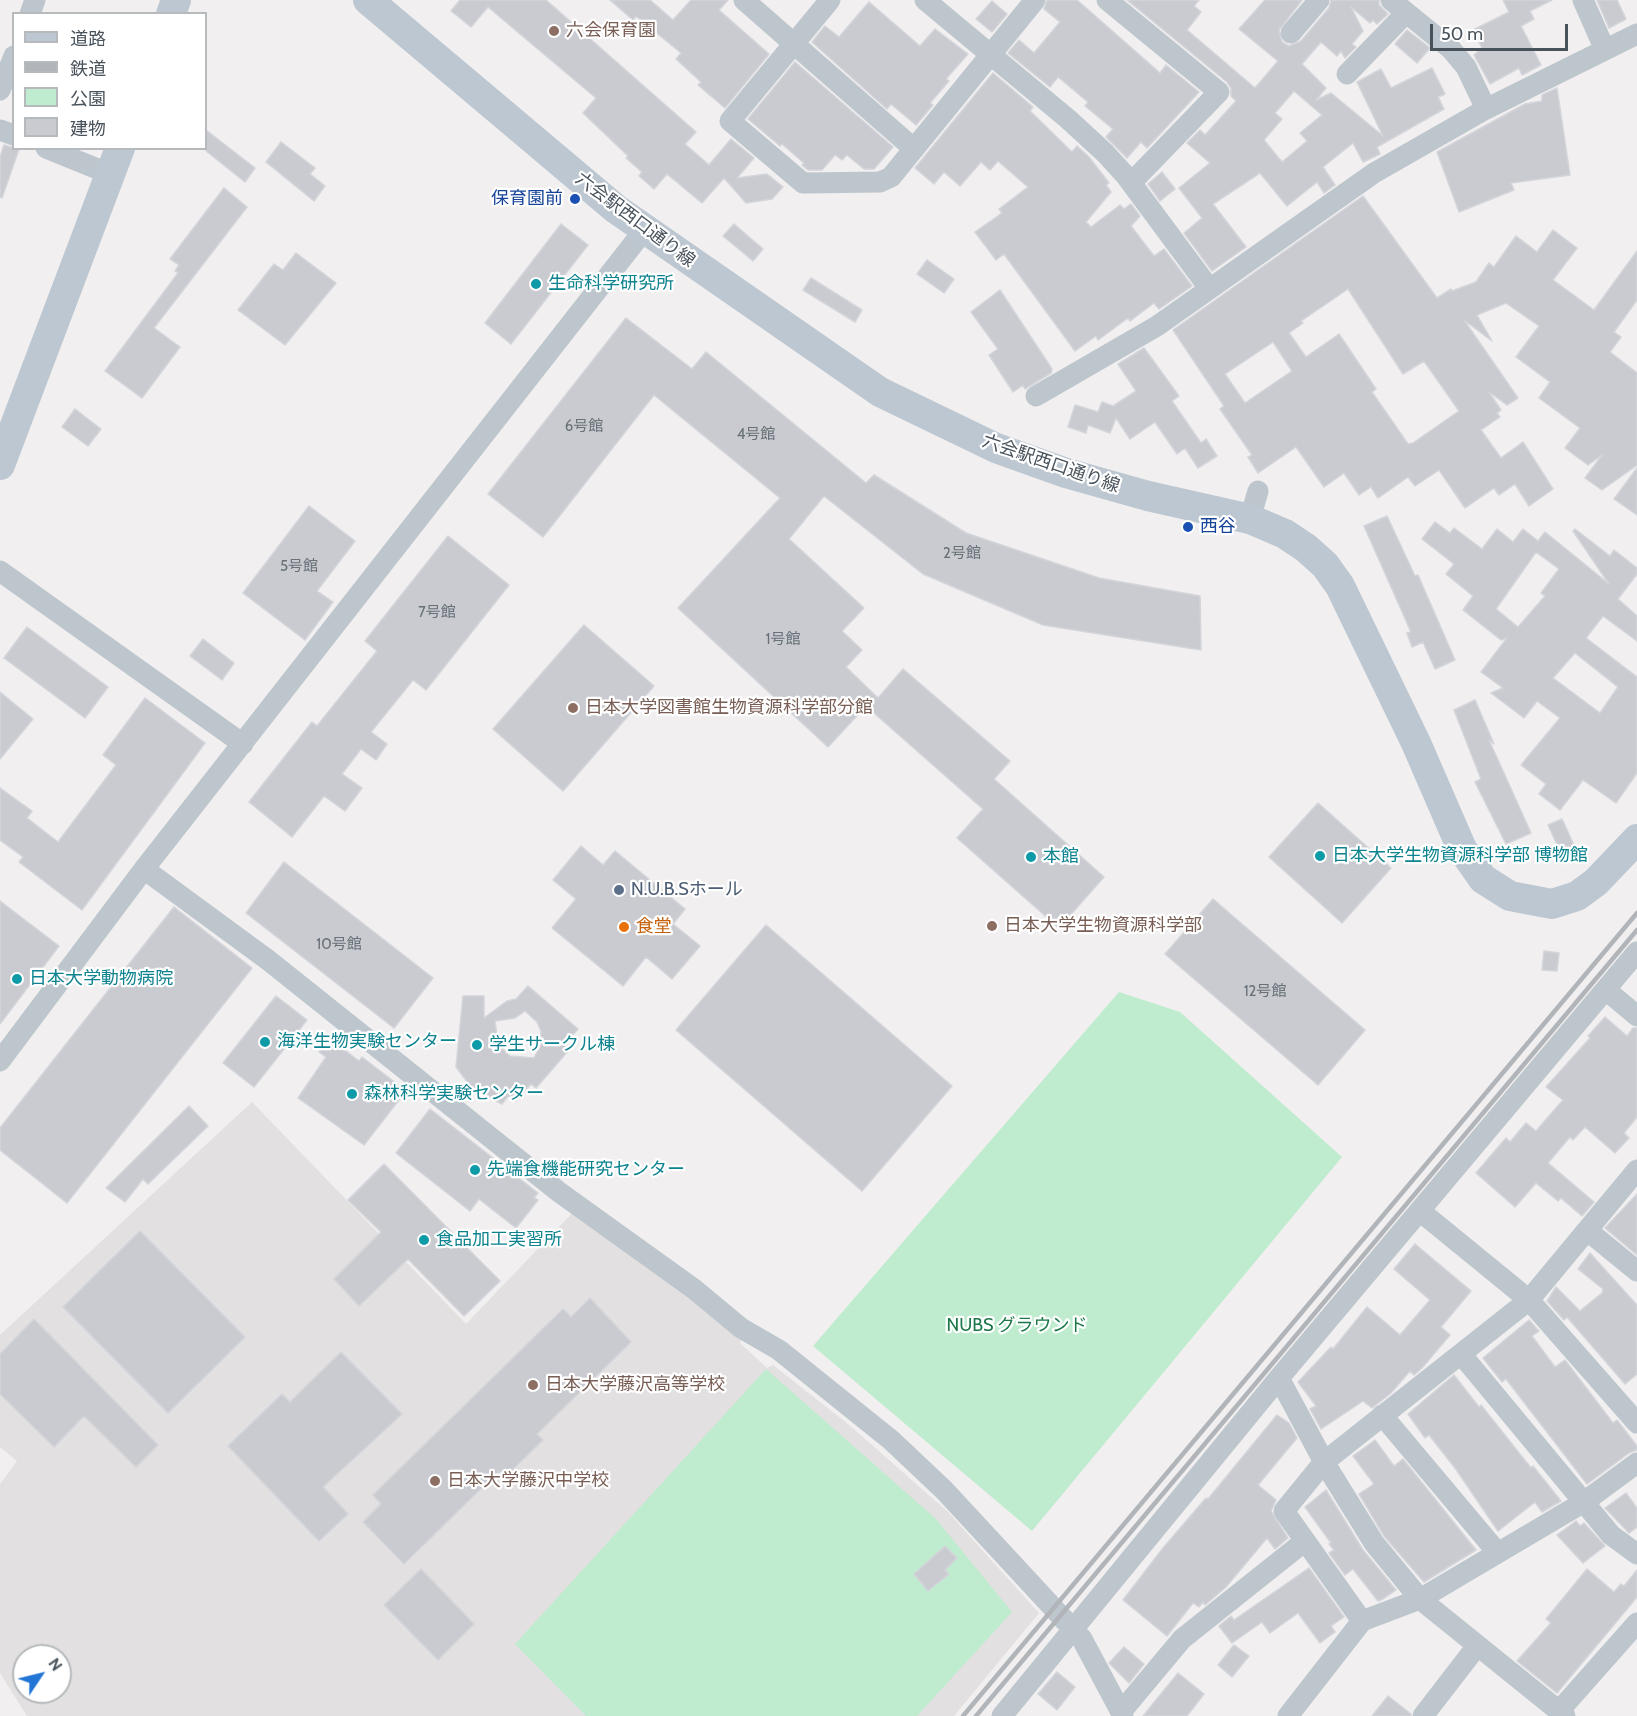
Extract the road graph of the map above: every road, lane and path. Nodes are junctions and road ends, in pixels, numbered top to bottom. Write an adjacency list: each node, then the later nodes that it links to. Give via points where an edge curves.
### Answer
1 (368, 0): 23 (street, 六会駅西口通り線)
2 (744, 0): 12 (street)
3 (830, 0): 12 (street)
4 (925, 0): 14 (street)
5 (1035, 0): 14 (street)
6 (1107, 0): 22 (street, via 1219,92)
7 (1319, 0): 10 (street)
8 (1583, 0): 13 (street)
9 (1399, 6): 16 (street); 18 (street, via 1451,49 1466,67)
10 (1291, 33)
11 (1637, 34): 13 (street)
12 (794, 43): 19 (street); 19 (street, via 730,121 802,183 880,182 891,177)
13 (1605, 50): 18 (street)
14 (991, 55): 19 (street); 22 (street, via 1068,119)
15 (12, 61): 17 (street)
16 (1347, 74)
17 (0, 90)
18 (1486, 110): 24 (street, via 1374,173)
19 (914, 148)
20 (57, 150): 21 (street)
21 (115, 161): 26 (street)
22 (1131, 183): 24 (street)
23 (645, 230): 28 (street); 29 (street, 六会駅西口通り線, via 890,398 996,448 1148,496 1254,505 1306,548 1340,586 1462,849 1483,879 1510,896 1552,904 1577,896)
24 (1209, 288): 25 (street, via 1118,351)
25 (1036, 396)
26 (0, 465)
27 (0, 571): 28 (street)
28 (243, 744): 30 (street)
29 (1637, 839)
30 (144, 869): 34 (street); 53 (street, via 268,960 559,1192 693,1288 741,1328 779,1350 882,1433 944,1490)
31 (1637, 952): 32 (street)
32 (1606, 990): 33 (street); 36 (street)
33 (1637, 1016)
34 (0, 1061)
35 (1637, 1170): 37 (street)
36 (1420, 1211): 39 (street); 41 (street)
37 (1588, 1231): 38 (street); 39 (street)
38 (1637, 1271)
39 (1529, 1300): 40 (street); 43 (street)
40 (1461, 1354): 42 (street); 46 (street)
41 (1279, 1378): 44 (street); 53 (street)
42 (1382, 1415): 44 (street); 48 (street)
43 (1637, 1423)
44 (1324, 1462): 47 (street, via 1284,1510); 50 (street, via 1374,1543)
45 (1637, 1462): 46 (street)
46 (1584, 1502): 48 (street); 49 (street, via 1611,1535)
47 (1305, 1541): 51 (street); 56 (street, via 1182,1639)
48 (1497, 1552): 50 (street)
49 (1637, 1554)
50 (1420, 1599): 51 (street); 54 (street)
51 (1362, 1621): 58 (street)
52 (1637, 1623): 55 (street)
53 (1073, 1629): 56 (street); 57 (street)
54 (1477, 1646): 55 (street); 59 (street)
55 (1562, 1713)
56 (1122, 1714)
57 (1002, 1716)
58 (1288, 1716)
59 (1423, 1716)

